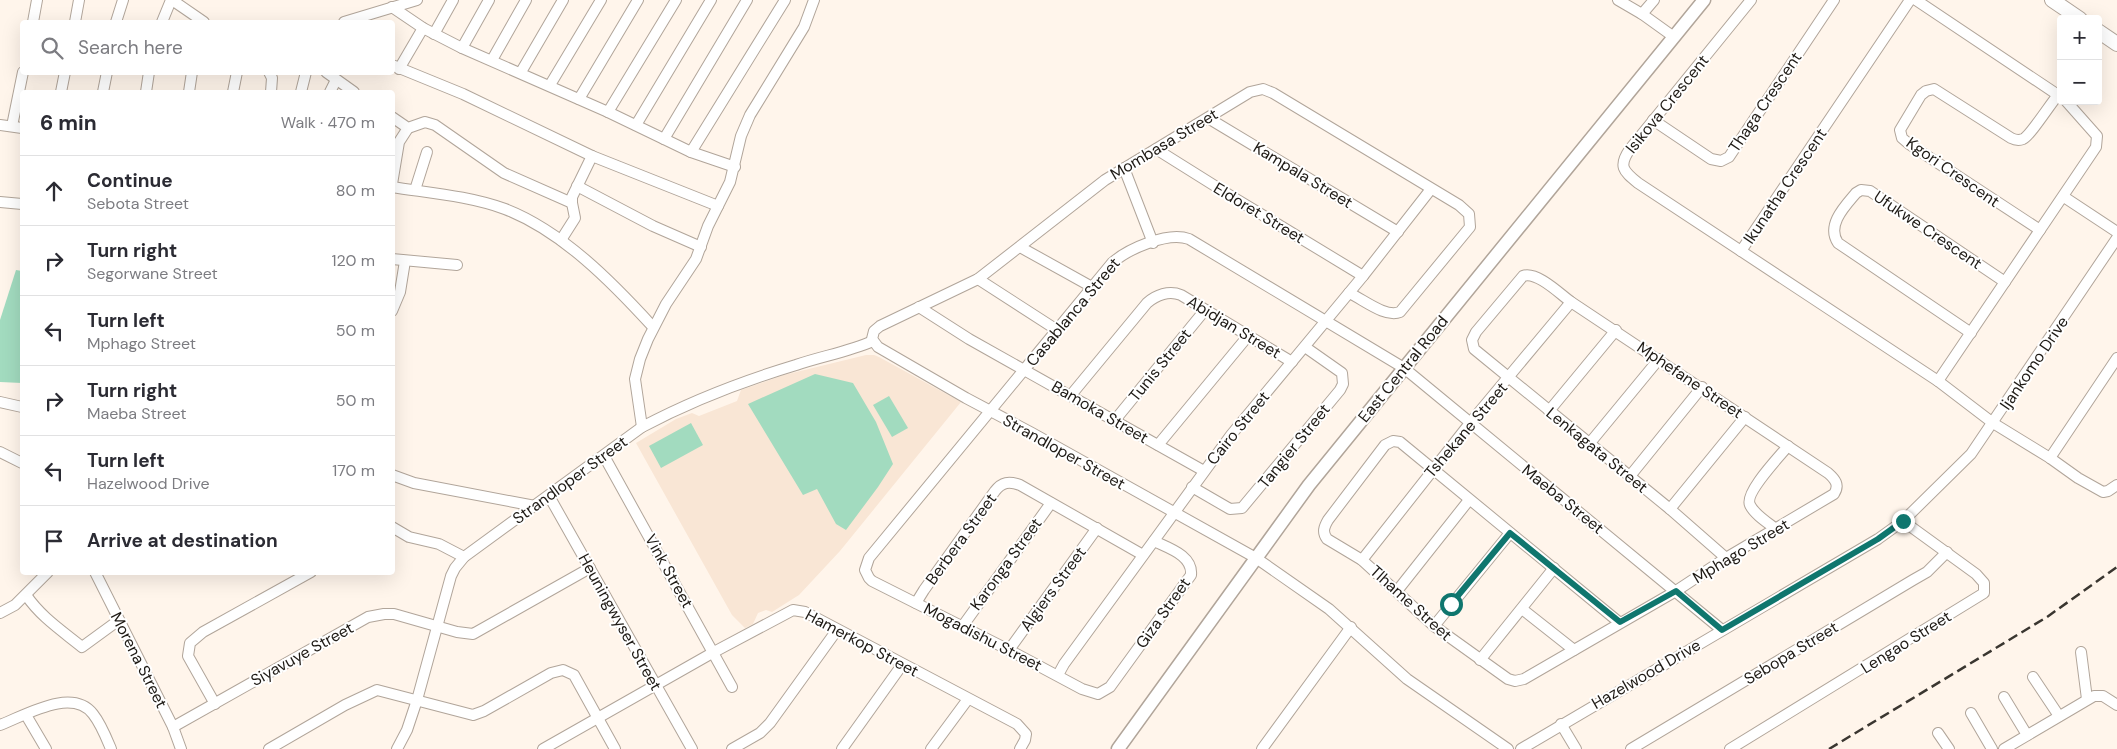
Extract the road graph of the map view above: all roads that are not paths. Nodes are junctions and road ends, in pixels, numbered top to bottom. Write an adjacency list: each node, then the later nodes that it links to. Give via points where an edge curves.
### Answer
1 (37, 0): 28 (street)
2 (79, 0): 29 (street)
3 (123, 0): 30 (street)
4 (172, 0): 31 (street); 32 (street)
5 (417, 0): 25 (street)
6 (453, 0): 35 (street)
7 (489, 0): 39 (street)
8 (526, 0): 40 (street)
9 (564, 0): 42 (street)
10 (601, 0): 53 (street)
11 (638, 0): 65 (street)
12 (676, 0): 69 (street)
13 (711, 0): 74 (street)
14 (747, 0): 77 (street)
15 (785, 0): 80 (street)
16 (815, 0): 83 (street, via 804,27 750,115 741,136)
17 (1618, 0): 26 (street)
18 (1654, 0): 26 (street)
19 (1704, 0): 37 (street, East Central Road)
20 (1751, 0): 72 (street, Isikova Crescent)
21 (1834, 0): 72 (street, Thaga Crescent, via 1726,158 1719,161 1711,159)
22 (1910, 0): 102 (street, Ikunatha Crescent)
23 (1916, 0): 64 (street)
24 (2052, 0): 27 (main road)
25 (392, 7): 33 (street); 34 (street)
26 (1642, 14): 37 (street)
27 (2074, 15)
28 (33, 20)
29 (74, 20)
30 (117, 20)
31 (163, 20)
32 (201, 20)
33 (350, 20)
34 (423, 28): 35 (street); 41 (street)
35 (434, 34): 39 (street)
36 (2102, 34): 38 (main road)
37 (1674, 37): 127 (street, East Central Road)
38 (2117, 44)
39 (462, 48): 40 (street)
40 (492, 60): 42 (street)
41 (396, 67): 81 (street, via 463,94)
42 (520, 72): 53 (street)
43 (23, 75): 54 (street)
44 (64, 75): 55 (street)
45 (106, 75): 56 (street)
46 (149, 75): 57 (street)
47 (192, 75): 58 (street)
48 (236, 75): 59 (street)
49 (270, 75): 60 (street)
50 (305, 75): 61 (street)
51 (330, 75): 52 (street)
52 (336, 80): 62 (street); 63 (street)
53 (550, 85): 65 (street)
54 (21, 90)
55 (61, 90)
56 (103, 90)
57 (146, 90)
58 (189, 90)
59 (233, 90)
60 (271, 90)
61 (301, 90)
62 (331, 90)
63 (351, 90)
64 (2057, 95)
65 (579, 99): 69 (street)
66 (2057, 99): 94 (street, Kgori Crescent, via 2030,133 2015,140 1934,89 1928,90 1921,95 1900,130 1909,144)
67 (20, 100): 75 (street)
68 (2070, 105): 89 (street, via 2098,139)
69 (608, 112): 74 (street)
70 (1208, 118): 78 (street, Mombasa Street); 87 (street, Mombasa Street, via 1250,92 1266,90); 95 (street, Kampala Street)
71 (395, 119): 76 (street)
72 (1653, 120): 102 (street, Isikova Crescent, via 1626,154 1625,170 1638,183)
73 (0, 125): 75 (street)
74 (636, 125): 77 (street)
75 (17, 127)
76 (408, 128): 82 (street, via 399,142); 91 (street, via 425,122 435,125 504,173)
77 (664, 139): 80 (street)
78 (1156, 149): 84 (street, Mombasa Street); 106 (street, Eldoret Street)
79 (427, 152): 88 (street)
80 (690, 152): 83 (street)
81 (592, 156): 85 (street); 93 (street)
82 (395, 167)
83 (735, 167): 93 (street)
84 (1124, 168): 99 (street); 100 (street, Mombasa Street)
85 (577, 186): 91 (street); 101 (street)
86 (395, 187): 88 (street)
87 (1431, 189): 95 (street, Cairo Street); 110 (street, Mombasa Street, via 1467,211 1470,227 1463,236 1400,312 1386,312)
88 (415, 190): 98 (street, via 504,209 534,222)
89 (2064, 197): 94 (street); 96 (street)
90 (0, 202): 92 (street)
91 (572, 203): 98 (street, via 575,218)
92 (20, 204)
93 (718, 206): 101 (street)
94 (2040, 230): 108 (street)
95 (1398, 232): 106 (street, Cairo Street)
96 (2117, 232)
97 (2117, 238): 140 (street, Ijankomo Drive)
98 (561, 240): 116 (street, via 609,280)
99 (1153, 243): 109 (street, Casablanca Street, via 1119,256); 115 (street, Casablanca Street, via 1174,236 1189,239)
100 (1020, 247): 107 (street, Mombasa Street); 109 (street)
101 (701, 248): 116 (street)
102 (1741, 251): 130 (street, Ikunatha Crescent)
103 (395, 259): 104 (street)
104 (405, 260): 105 (street); 112 (street)
105 (457, 266)
106 (1363, 276): 110 (street, Cairo Street)
107 (978, 279): 113 (street, Mombasa Street); 117 (street)
108 (2005, 282): 119 (street); 119 (street, Ufukwe Crescent, via 1870,191 1856,193 1835,222 1833,231 1838,242)
109 (1092, 288): 117 (street, Casablanca Street)
110 (1349, 293): 115 (street, Cairo Street)
111 (1571, 302): 118 (street, Mphefane Street); 121 (street, Mphefane Street, via 1539,278 1530,274 1523,276); 129 (street, Tshekane Street)
112 (395, 304)
113 (919, 307): 122 (street, Mombasa Street, via 876,328 872,335); 128 (street, Bamoka Street)
114 (1205, 310): 120 (street, Abidjan Street); 132 (street, Abidjan Street, via 1173,292 1152,299); 138 (street, Tunis Street)
115 (1325, 320): 123 (street, Cairo Street); 127 (street, Casablanca Street)
116 (653, 327): 141 (street, via 635,379)
117 (1057, 330): 128 (street, Casablanca Street)
118 (1616, 330): 125 (street, Mphefane Street); 136 (street)
119 (1971, 333): 130 (street)
120 (1248, 336): 126 (street, Abidjan Street); 143 (street)
121 (1472, 340): 129 (street, Lenkagata Street, via 1477,353)
122 (874, 342): 135 (street, Strandloper Street); 141 (street, Strandloper Street, via 734,385)
123 (1305, 346): 126 (street, Cairo Street); 155 (street, Tangier Street, via 1342,373 1340,390 1242,508 1230,509)
124 (2117, 358): 147 (street)
125 (1658, 359): 131 (street, Mphefane Street); 142 (street)
126 (1292, 362): 150 (street, Cairo Street)
127 (1404, 368): 139 (street, Maeba Street); 172 (street, East Central Road)
128 (1024, 369): 132 (street, Bamoka Street); 135 (street, Casablanca Street)
129 (1509, 378): 136 (street, Lenkagata Street); 139 (street, Tshekane Street)
130 (1938, 381): 140 (street, Ikunatha Crescent)
131 (1702, 388): 137 (street, Mphefane Street); 151 (street)
132 (1071, 395): 138 (street, Bamoka Street)
133 (0, 402): 134 (street)
134 (20, 407)
135 (990, 411): 162 (street, Strandloper Street); 177 (street, Casablanca Street, via 869,558 865,565)
136 (1549, 411): 142 (street, Lenkagata Street)
137 (1745, 417): 144 (street, Mphefane Street); 161 (street)
138 (1115, 420): 143 (street, Bamoka Street)
139 (1470, 423): 149 (street, Tshekane Street); 182 (street, Maeba Street)
140 (1993, 423): 147 (street, Ikunatha Crescent); 153 (street, Ijankomo Drive, via 1971,454)
141 (642, 427): 146 (street, Strandloper Street)
142 (1589, 444): 151 (street, Lenkagata Street)
143 (1158, 445): 150 (street, Bamoka Street)
144 (1788, 446): 157 (street, Mphefane Street, via 1833,478 1837,490); 166 (street, via 1749,498 1750,505)
145 (0, 452): 148 (street)
146 (604, 456): 156 (street, Strandloper Street); 197 (street, Vink Street)
147 (2050, 458): 154 (street, Ikunatha Crescent, via 2098,490 2108,491)
148 (20, 462)
149 (1433, 468): 158 (street); 174 (street, Tshekane Street); 174 (street, Tlhame Street, via 1400,442 1389,442 1328,520 1325,536)
150 (1204, 470): 155 (street, Cairo Street)
151 (1630, 476): 161 (street, Lenkagata Street)
152 (395, 477): 160 (street)
153 (1943, 481): 163 (street, Hazelwood Drive)
154 (2117, 485)
155 (1192, 488): 162 (street, Cairo Street)
156 (549, 496): 160 (street, Strandloper Street); 175 (street, Heuningwyser Street)
157 (1828, 498): 166 (street, Mphago Street)
158 (1469, 500): 167 (street); 181 (street)
159 (1051, 503): 164 (street, Berbera Street); 184 (street, Berbera Street, via 1012,482 1002,485); 189 (street, Karonga Street)
160 (534, 506): 171 (street, Strandloper Street)
161 (1670, 508): 173 (street, Lenkagata Street)
162 (1174, 513): 168 (street, Cairo Street); 172 (street, Strandloper Street)
163 (1903, 521): 169 (street, Lengao Street); 194 (street, Hazelwood Drive, via 1878,539)
164 (1096, 528): 170 (street, Berbera Street); 195 (street, Algiers Street)
165 (395, 529): 171 (street, via 409,537 439,544)
166 (1776, 529): 173 (street, Mphago Street)
167 (1510, 533): 176 (street); 190 (street)
168 (1154, 541): 170 (street, Cairo Street); 206 (street, Giza Street, via 1187,559 1191,574 1110,687)
169 (1946, 552): 239 (street, Sebopa Street, via 1927,572); 240 (street, Lengao Street, via 1981,578 1985,587 1982,596)
170 (1143, 555): 201 (street, Cairo Street)
171 (464, 557): 191 (street, Strandloper Street, via 452,576)
172 (1256, 558): 192 (street, Strandloper Street); 234 (street, East Central Road)
173 (1726, 558): 182 (street, Mphago Street)
174 (1362, 560): 181 (street, Tlhame Street)
175 (590, 568): 191 (street, Siyavuye Street, via 477,633 466,634); 204 (street, Heuningwyser Street)
176 (1554, 568): 185 (street); 188 (street)
177 (866, 574): 184 (street, Mogadishu Street, via 872,581)
178 (45, 575): 183 (street)
179 (96, 575): 187 (street, Morena Street)
180 (306, 575): 211 (street, via 193,640 188,656)
181 (1397, 590): 190 (street, Tlhame Street)
182 (1676, 591): 188 (street, Mphago Street); 194 (street, Maeba Street)
183 (26, 594): 186 (street); 187 (street, via 34,607 82,646)
184 (916, 603): 189 (street, Mogadishu Street)
185 (1522, 609): 196 (street); 199 (street)
186 (0, 613)
187 (119, 620): 219 (street, Morena Street)
188 (1620, 622): 196 (street, Mphago Street)
189 (962, 626): 195 (street, Mogadishu Street)
190 (1434, 626): 199 (street, Tlhame Street)
191 (438, 627): 210 (street, Strandloper Street); 211 (street, Siyavuye Street, via 394,614 368,617)
192 (1352, 627): 235 (street); 236 (street, Strandloper Street, via 1407,679)
193 (837, 630): 197 (street, Hamerkop Street, via 805,612 793,610); 200 (street, Hamerkop Street); 230 (street, via 766,728)
194 (1722, 630): 217 (street, Hazelwood Drive)
195 (1009, 650): 201 (street, Mogadishu Street)
196 (1574, 650): 203 (street, Mphago Street)
197 (714, 652): 204 (street, Hamerkop Street); 205 (street, Vink Street)
198 (2081, 652): 209 (street)
199 (1480, 660): 203 (street, Tlhame Street, via 1508,679)
200 (902, 665): 208 (street, Hamerkop Street); 231 (street)
201 (1058, 675): 206 (street, Mogadishu Street, via 1094,694)
202 (2033, 677): 215 (street)
203 (1524, 679)
204 (656, 686): 216 (street, Hamerkop Street); 229 (street, Heuningwyser Street)
205 (732, 687)
206 (1102, 693)
207 (2004, 697): 221 (street)
208 (968, 699): 232 (street); 233 (street, Hamerkop Street, via 1022,728 1026,737)
209 (2087, 699): 212 (street, via 2096,695); 215 (street)
210 (417, 700): 216 (street, via 473,715 551,673 563,670 574,675); 225 (street, via 377,690); 226 (street, Strandloper Street)
211 (215, 704): 219 (street, Siyavuye Street)
212 (2117, 705)
213 (1971, 713): 242 (street)
214 (26, 715): 218 (street); 222 (street); 223 (street, via 67,701 77,703 94,715)
215 (2058, 716): 221 (street)
216 (598, 718): 227 (street, Hamerkop Street); 228 (street)
217 (1561, 724): 237 (street, Hazelwood Drive); 238 (street)
218 (0, 725)
219 (173, 727): 224 (street, Morena Street)
220 (1938, 733): 241 (street)
221 (2027, 735): 243 (street)
222 (46, 749)
223 (111, 749)
224 (181, 749)
225 (269, 749)
226 (397, 749)
227 (543, 749)
228 (615, 749)
229 (692, 749)
230 (732, 749)
231 (842, 749)
232 (931, 749)
233 (1020, 749)
234 (1118, 749)
235 (1262, 749)
236 (1508, 749)
237 (1522, 749)
238 (1576, 749)
239 (1631, 749)
240 (1730, 749)
241 (1948, 749)
242 (1992, 749)
243 (2004, 749)

